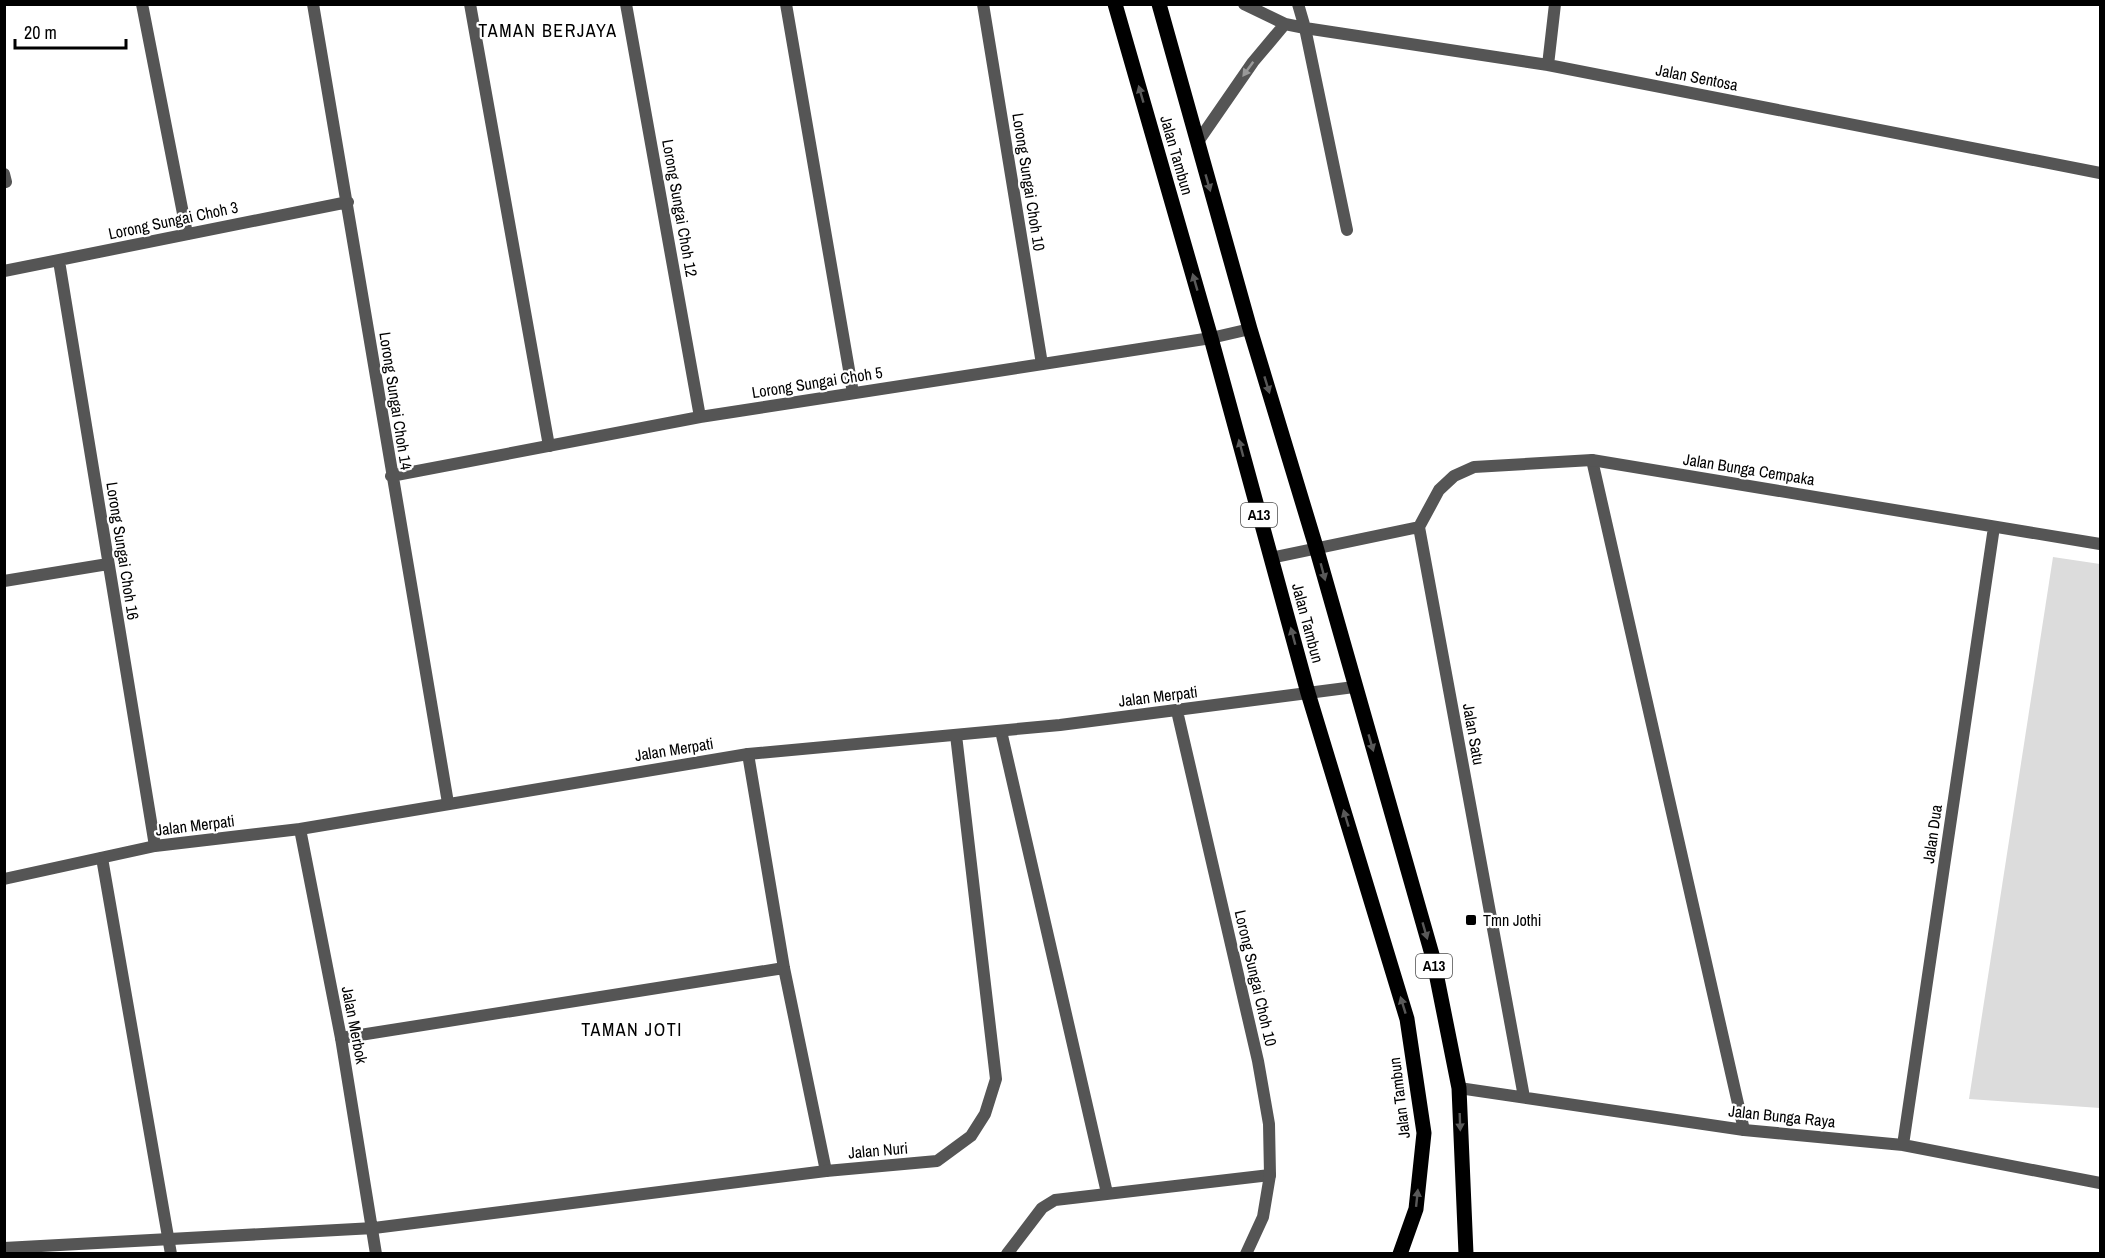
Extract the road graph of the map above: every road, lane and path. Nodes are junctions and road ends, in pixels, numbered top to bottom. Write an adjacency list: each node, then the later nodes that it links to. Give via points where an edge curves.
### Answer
1 (142, 4): 19 (street)
2 (314, 4): 17 (street, Lorong Sungai Choh 14)
3 (470, 4): 27 (street)
4 (626, 4): 26 (street, Lorong Sungai Choh 12)
5 (786, 4): 25 (street)
6 (983, 4): 24 (street, Lorong Sungai Choh 10)
7 (1114, 4): 23 (main road, Jalan Tambun / A13, one-way to 7)
8 (1159, 4): 15 (main road, Jalan Tambun / A13)
9 (1244, 4): 12 (street, Jalan Sentosa)
10 (1298, 4): 13 (street)
11 (1555, 4): 14 (street)
12 (1285, 24): 13 (street, Jalan Sentosa); 15 (street, one-way to 15, via 1253,62)
13 (1305, 28): 14 (street, Jalan Sentosa); 18 (street)
14 (1548, 65): 16 (street, Jalan Sentosa)
15 (1197, 143): 22 (main road, Jalan Tambun / A13, one-way to 22)
16 (2100, 173)
17 (348, 202): 19 (street, Lorong Sungai Choh 3); 29 (street, Lorong Sungai Choh 14)
18 (1347, 230)
19 (187, 234): 20 (street, Lorong Sungai Choh 3)
20 (59, 261): 21 (street, Lorong Sungai Choh 3); 35 (street, Lorong Sungai Choh 16)
21 (4, 271)
22 (1250, 329): 23 (street, Lorong Sungai Choh 5); 33 (main road, Jalan Tambun / A13, one-way to 33)
23 (1211, 338): 24 (street, Lorong Sungai Choh 5); 34 (main road, Jalan Tambun / A13, one-way to 23)
24 (1042, 364): 25 (street, Lorong Sungai Choh 5)
25 (853, 393): 26 (street, Lorong Sungai Choh 5)
26 (700, 417): 27 (street, Lorong Sungai Choh 5)
27 (549, 446): 29 (street, Lorong Sungai Choh 5)
28 (1592, 460): 30 (street, Jalan Bunga Cempaka, via 1474,467 1454,476 1439,490); 31 (street, Jalan Bunga Cempaka); 52 (street)
29 (391, 476): 43 (street, Lorong Sungai Choh 14)
30 (1419, 527): 33 (street); 51 (street, Jalan Satu)
31 (1994, 527): 32 (street, Jalan Bunga Cempaka); 53 (street, Jalan Dua)
32 (2100, 544)
33 (1316, 547): 34 (street); 37 (main road, Jalan Tambun / A13, one-way to 37)
34 (1271, 558): 38 (main road, Jalan Tambun / A13, one-way to 34)
35 (108, 564): 36 (street); 45 (street, Lorong Sungai Choh 16)
36 (4, 581)
37 (1354, 687): 38 (street, Jalan Merpati); 50 (main road, Jalan Tambun / A13, one-way to 50, via 1433,958)
38 (1308, 693): 39 (street, Jalan Merpati); 65 (main road, Jalan Tambun / A13, one-way to 38, via 1416,1209 1424,1133 1407,1019)
39 (1177, 711): 40 (street, Jalan Merpati); 55 (street, Lorong Sungai Choh 10, via 1258,1061 1269,1124)
40 (1001, 731): 41 (street, Jalan Merpati); 57 (street)
41 (956, 735): 42 (street, Jalan Merpati); 54 (street, Jalan Nuri, via 996,1079 986,1114 971,1136 937,1161)
42 (748, 754): 43 (street, Jalan Merpati); 48 (street)
43 (448, 803): 44 (street, Jalan Merpati)
44 (300, 829): 45 (street, Jalan Merpati); 49 (street, Jalan Merbok)
45 (155, 846): 46 (street, Jalan Merpati)
46 (102, 858): 47 (street, Jalan Merpati); 59 (street)
47 (4, 879)
48 (784, 968): 49 (street); 54 (street)
49 (341, 1038): 58 (street, Jalan Merbok)
50 (1459, 1088): 51 (street, Jalan Bunga Raya); 66 (main road, Jalan Tambun / A13, one-way to 66)
51 (1524, 1097): 52 (street, Jalan Bunga Raya)
52 (1744, 1130): 53 (street, Jalan Bunga Raya)
53 (1903, 1145): 56 (street, Jalan Bunga Raya)
54 (826, 1171): 58 (street, Jalan Nuri)
55 (1270, 1175): 57 (street); 64 (street, Lorong Sungai Choh 10, via 1263,1217)
56 (2100, 1183)
57 (1107, 1193): 63 (street, via 1054,1200 1042,1208)
58 (374, 1228): 59 (street, Jalan Nuri); 62 (street, Jalan Merbok)
59 (169, 1239): 60 (street, Jalan Nuri); 61 (street)
60 (4, 1248)
61 (171, 1254)
62 (376, 1254)
63 (1007, 1254)
64 (1246, 1254)
65 (1400, 1254)
66 (1466, 1254)

